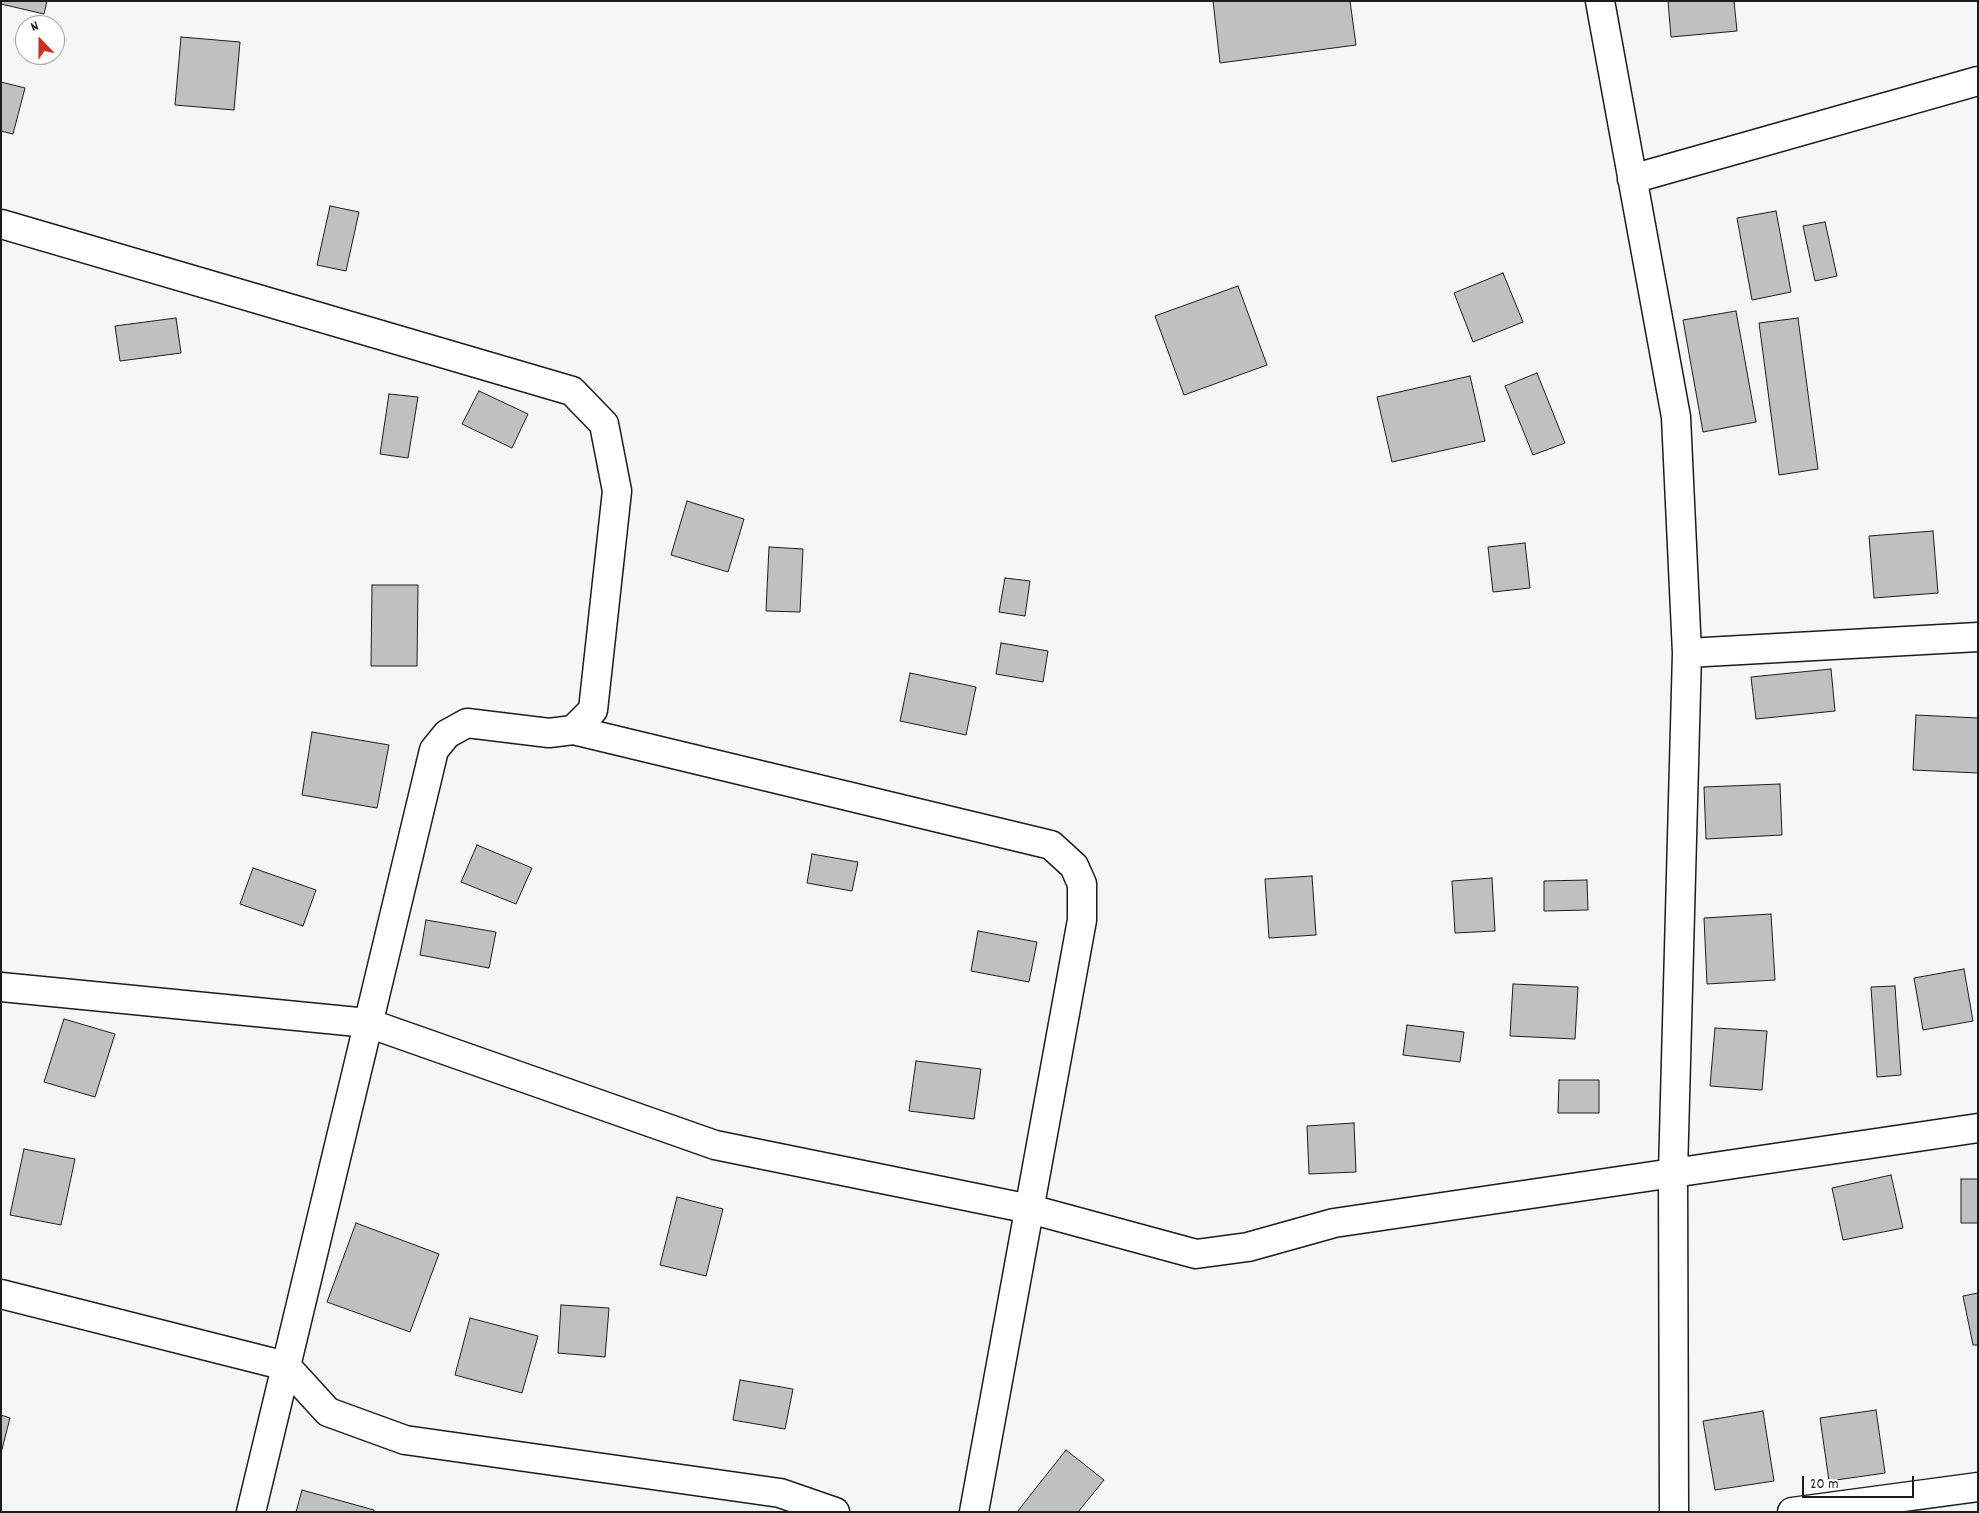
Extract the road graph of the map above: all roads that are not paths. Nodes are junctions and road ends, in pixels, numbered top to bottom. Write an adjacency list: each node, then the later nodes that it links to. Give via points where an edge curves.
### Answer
1 (1600, 1): 3 (street)
2 (1978, 81): 3 (street)
3 (1632, 179): 6 (street, via 1676,417)
4 (1, 224): 7 (street, via 572,391 604,424 617,491 593,710)
5 (1978, 636): 6 (street)
6 (1687, 653): 11 (street)
7 (573, 730): 9 (street, via 549,733 467,724 447,734 434,750); 12 (street, via 1052,845 1074,866 1082,884 1082,920)
8 (1, 986): 9 (street)
9 (368, 1023): 12 (street, via 715,1145); 14 (street)
10 (1978, 1128): 11 (street)
11 (1673, 1172): 12 (street, via 1334,1223 1248,1247 1196,1254); 19 (street)
12 (1030, 1210): 18 (street)
13 (1, 1294): 14 (street)
14 (286, 1366): 16 (street); 17 (street, via 328,1412 405,1440 780,1493)
15 (1978, 1487): 20 (street)
16 (251, 1512)
17 (835, 1512)
18 (974, 1512)
19 (1674, 1512)
20 (1792, 1512)

